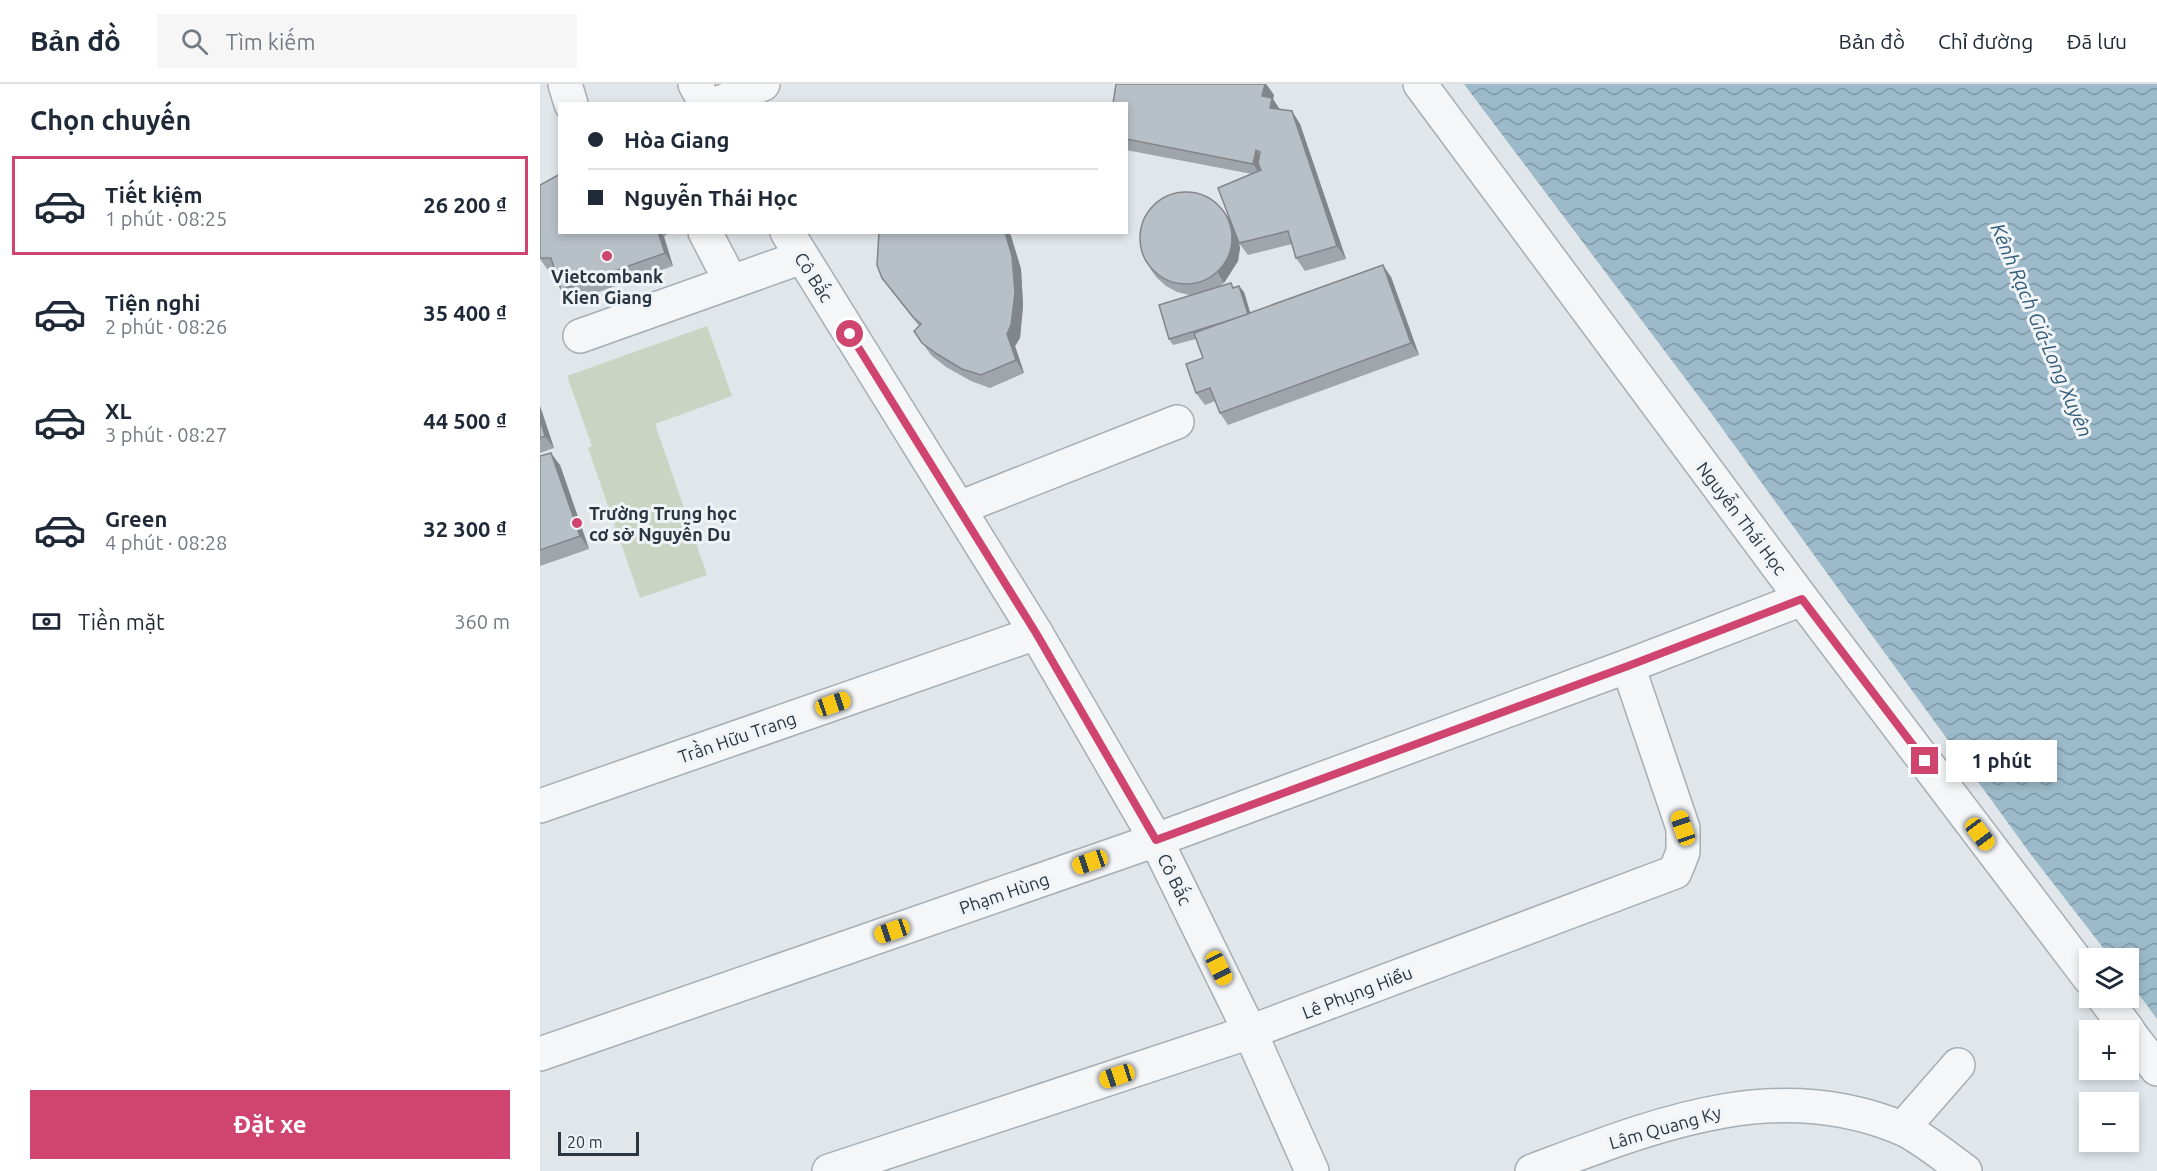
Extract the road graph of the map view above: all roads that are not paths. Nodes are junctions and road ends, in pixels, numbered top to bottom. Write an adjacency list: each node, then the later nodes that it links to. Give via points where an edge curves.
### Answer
1 (565, 84): 5 (street)
2 (695, 84): 6 (street)
3 (763, 84): 7 (street)
4 (1420, 84): 14 (street, Nguyễn Thái Học)
5 (570, 102)
6 (705, 102)
7 (722, 102)
8 (706, 234): 10 (street)
9 (794, 245): 10 (street); 13 (street, Cô Bắc)
10 (731, 282): 11 (street)
11 (580, 336)
12 (1177, 422): 13 (street)
13 (959, 508): 15 (street, Cô Bắc)
14 (1802, 599): 16 (street, Phạm Hùng); 19 (street, Nguyễn Thái Học)
15 (1036, 633): 17 (street, Trần Hữu Trang); 18 (street, Cô Bắc)
16 (1628, 666): 18 (street, Phạm Hùng); 20 (street, Lê Phụng Hiểu, via 1683,828 1683,852 1675,872)
17 (540, 806)
18 (1156, 840): 20 (street, Cô Bắc); 22 (street, Phạm Hùng)
19 (2079, 964)
20 (1250, 1032): 26 (street, Lê Phụng Hiểu); 27 (street, Cô Bắc)
21 (2139, 1045): 24 (street)
22 (540, 1054)
23 (1958, 1065): 25 (street)
24 (2157, 1069)
25 (1903, 1128): 28 (street, Lâm Quang Ky, via 1844,1110 1795,1104 1731,1108 1657,1125); 29 (street, Lâm Quang Ky)
26 (829, 1171)
27 (1312, 1171)
28 (1532, 1171)
29 (1965, 1171)

